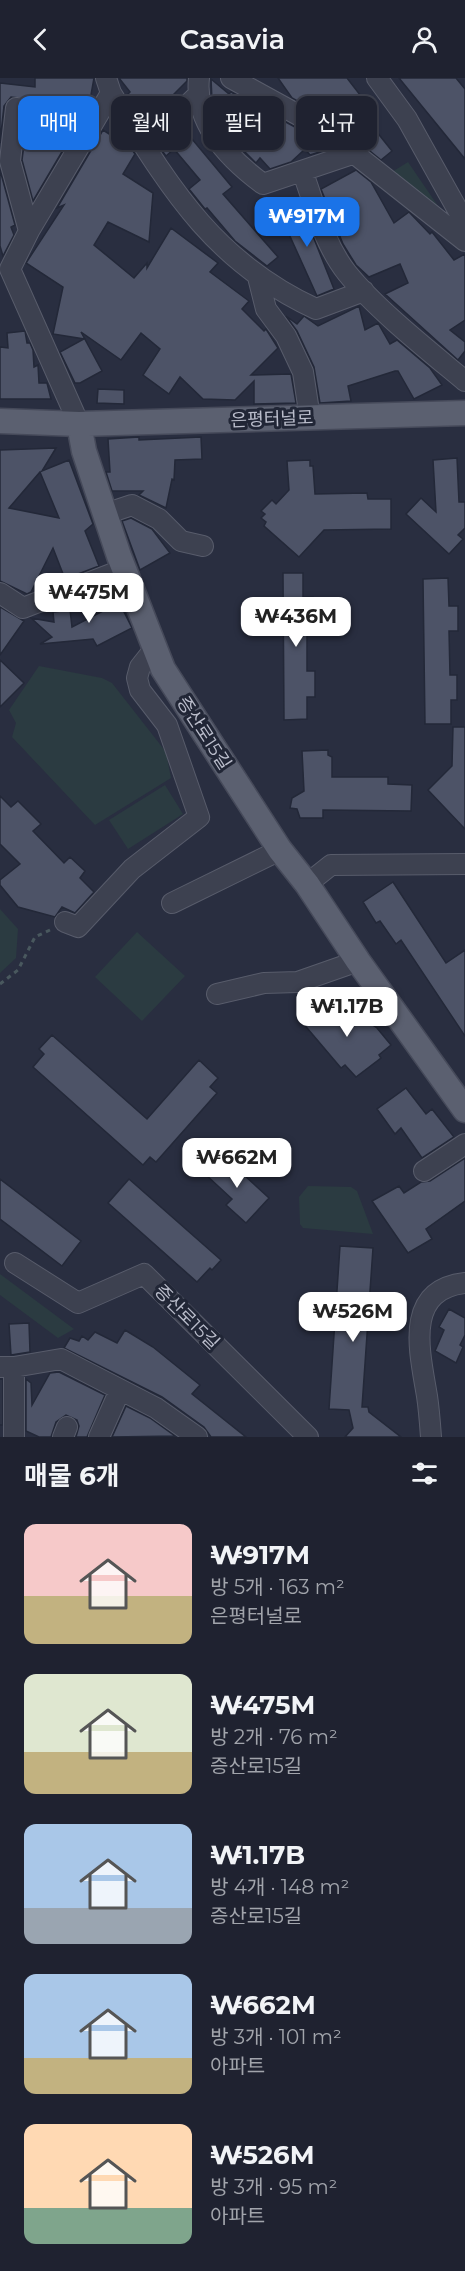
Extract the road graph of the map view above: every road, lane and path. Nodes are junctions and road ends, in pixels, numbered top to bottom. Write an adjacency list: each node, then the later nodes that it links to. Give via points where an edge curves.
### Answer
1 (231, 78): 9 (street, via 322,128)
2 (377, 78): 11 (street, via 407,119)
3 (109, 85): 6 (street)
4 (198, 87): 10 (street, via 212,133 248,173 263,184)
5 (18, 108): 12 (street, via 10,161)
6 (99, 109)
7 (77, 150): 12 (street)
8 (148, 150): 14 (street, via 185,207)
9 (355, 153): 10 (street); 13 (street)
10 (303, 172): 15 (street, via 326,237 346,272)
11 (465, 223)
12 (29, 231): 20 (street, via 10,269)
13 (465, 241)
14 (258, 277): 15 (street, via 316,309); 18 (street, via 266,309 286,336 303,372)
15 (364, 291): 16 (street)
16 (465, 381)
17 (465, 413): 18 (main road, 은평터널로)
18 (310, 418): 20 (main road, 은평터널로)
19 (0, 421): 20 (main road, 은평터널로)
20 (79, 424): 21 (main road, 증산로15길)
21 (105, 514): 22 (street, via 132,505 159,519 181,541); 23 (main road, 증산로15길)
22 (203, 546)
23 (124, 569): 24 (street, via 23,608); 25 (main road, 증산로15길)
24 (0, 593)
25 (154, 648): 26 (main road, 증산로15길, via 163,669); 30 (street, via 140,667 140,690 167,725 199,818 132,869 78,927)
26 (280, 850): 28 (main road, 증산로15길); 29 (street)
27 (465, 864): 28 (street, via 331,865)
28 (307, 884): 31 (main road, 증산로15길)
29 (172, 903)
30 (65, 922): 32 (path, via 35,937 18,969)
31 (358, 961): 33 (street, via 298,982 264,983); 34 (main road, 증산로15길)
32 (0, 984)
33 (217, 994)
34 (465, 1110)
35 (465, 1144): 36 (street)
36 (424, 1171)
37 (15, 1263): 44 (street, 증산로15길, via 78,1303 144,1274)
38 (465, 1283): 45 (street, via 439,1291 429,1301 421,1321 420,1359)
39 (7, 1367): 40 (street, via 62,1359); 41 (street)
40 (120, 1390): 42 (street); 43 (street, via 156,1408)
41 (9, 1436)
42 (99, 1437)
43 (197, 1437)
44 (308, 1437)
45 (431, 1437)

